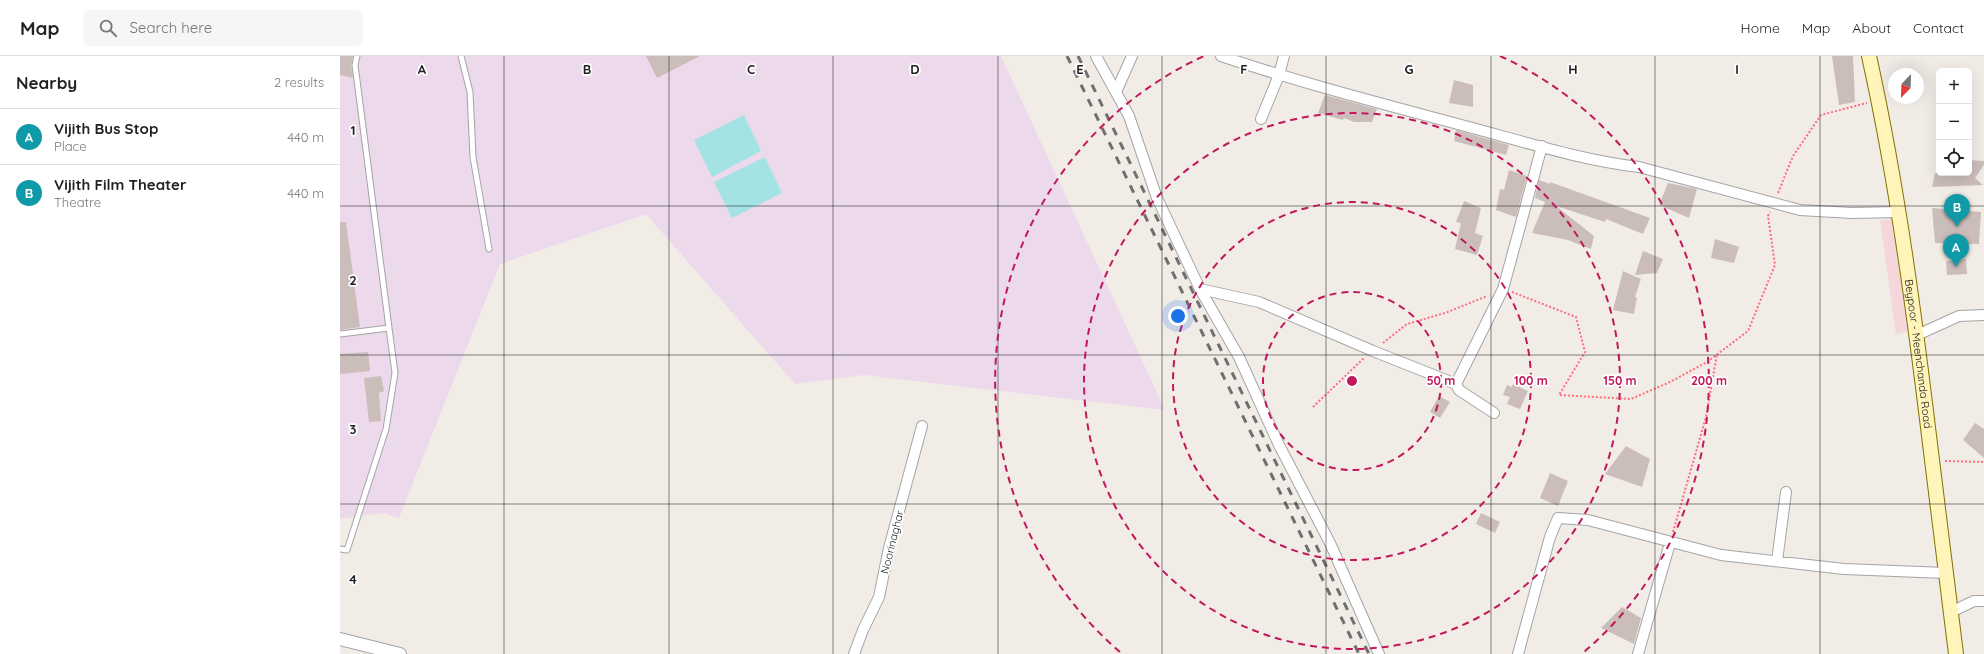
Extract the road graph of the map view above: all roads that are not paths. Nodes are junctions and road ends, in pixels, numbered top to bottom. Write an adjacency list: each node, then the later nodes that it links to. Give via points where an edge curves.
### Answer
1 (357, 56): 16 (lane, via 355,65)
2 (460, 56): 13 (lane, via 470,92 473,157)
3 (1096, 56): 9 (street)
4 (1132, 56): 9 (street)
5 (1221, 56): 8 (street)
6 (1284, 56): 8 (street)
7 (1869, 56): 12 (main road, Beypoor - Meenchanda Road)
8 (1279, 75): 10 (street); 11 (street)
9 (1116, 92): 14 (street, via 1129,116 1157,198)
10 (1261, 118)
11 (1542, 146): 12 (street, via 1613,164 1639,167 1800,210); 19 (street, via 1504,289)
12 (1899, 212): 18 (main road, Beypoor - Meenchanda Road)
13 (489, 249)
14 (1200, 289): 19 (street, via 1259,302); 32 (street, via 1239,357 1279,445 1330,543)
15 (1984, 315): 18 (street, via 1959,316)
16 (389, 328): 17 (lane); 24 (lane, via 395,373 386,429 347,550)
17 (340, 334)
18 (1917, 335): 26 (main road, Beypoor - Meenchanda Road)
19 (1456, 384): 20 (street, via 1459,390)
20 (1494, 413)
21 (922, 426): 31 (street, Noorinaghar, via 889,548 879,597)
22 (1786, 492): 25 (street)
23 (1670, 543): 25 (street, via 1721,555); 33 (street, via 1588,520 1558,518 1550,537); 34 (street)
24 (340, 549)
25 (1777, 561): 26 (street, via 1844,569)
26 (1946, 573): 28 (main road, Beypoor - Meenchanda Road)
27 (1984, 601): 28 (street, via 1974,601)
28 (1951, 612): 35 (main road, Beypoor - Meenchanda Road)
29 (340, 639): 30 (street)
30 (400, 654)
31 (854, 654)
32 (1379, 654)
33 (1518, 654)
34 (1638, 654)
35 (1956, 654)

